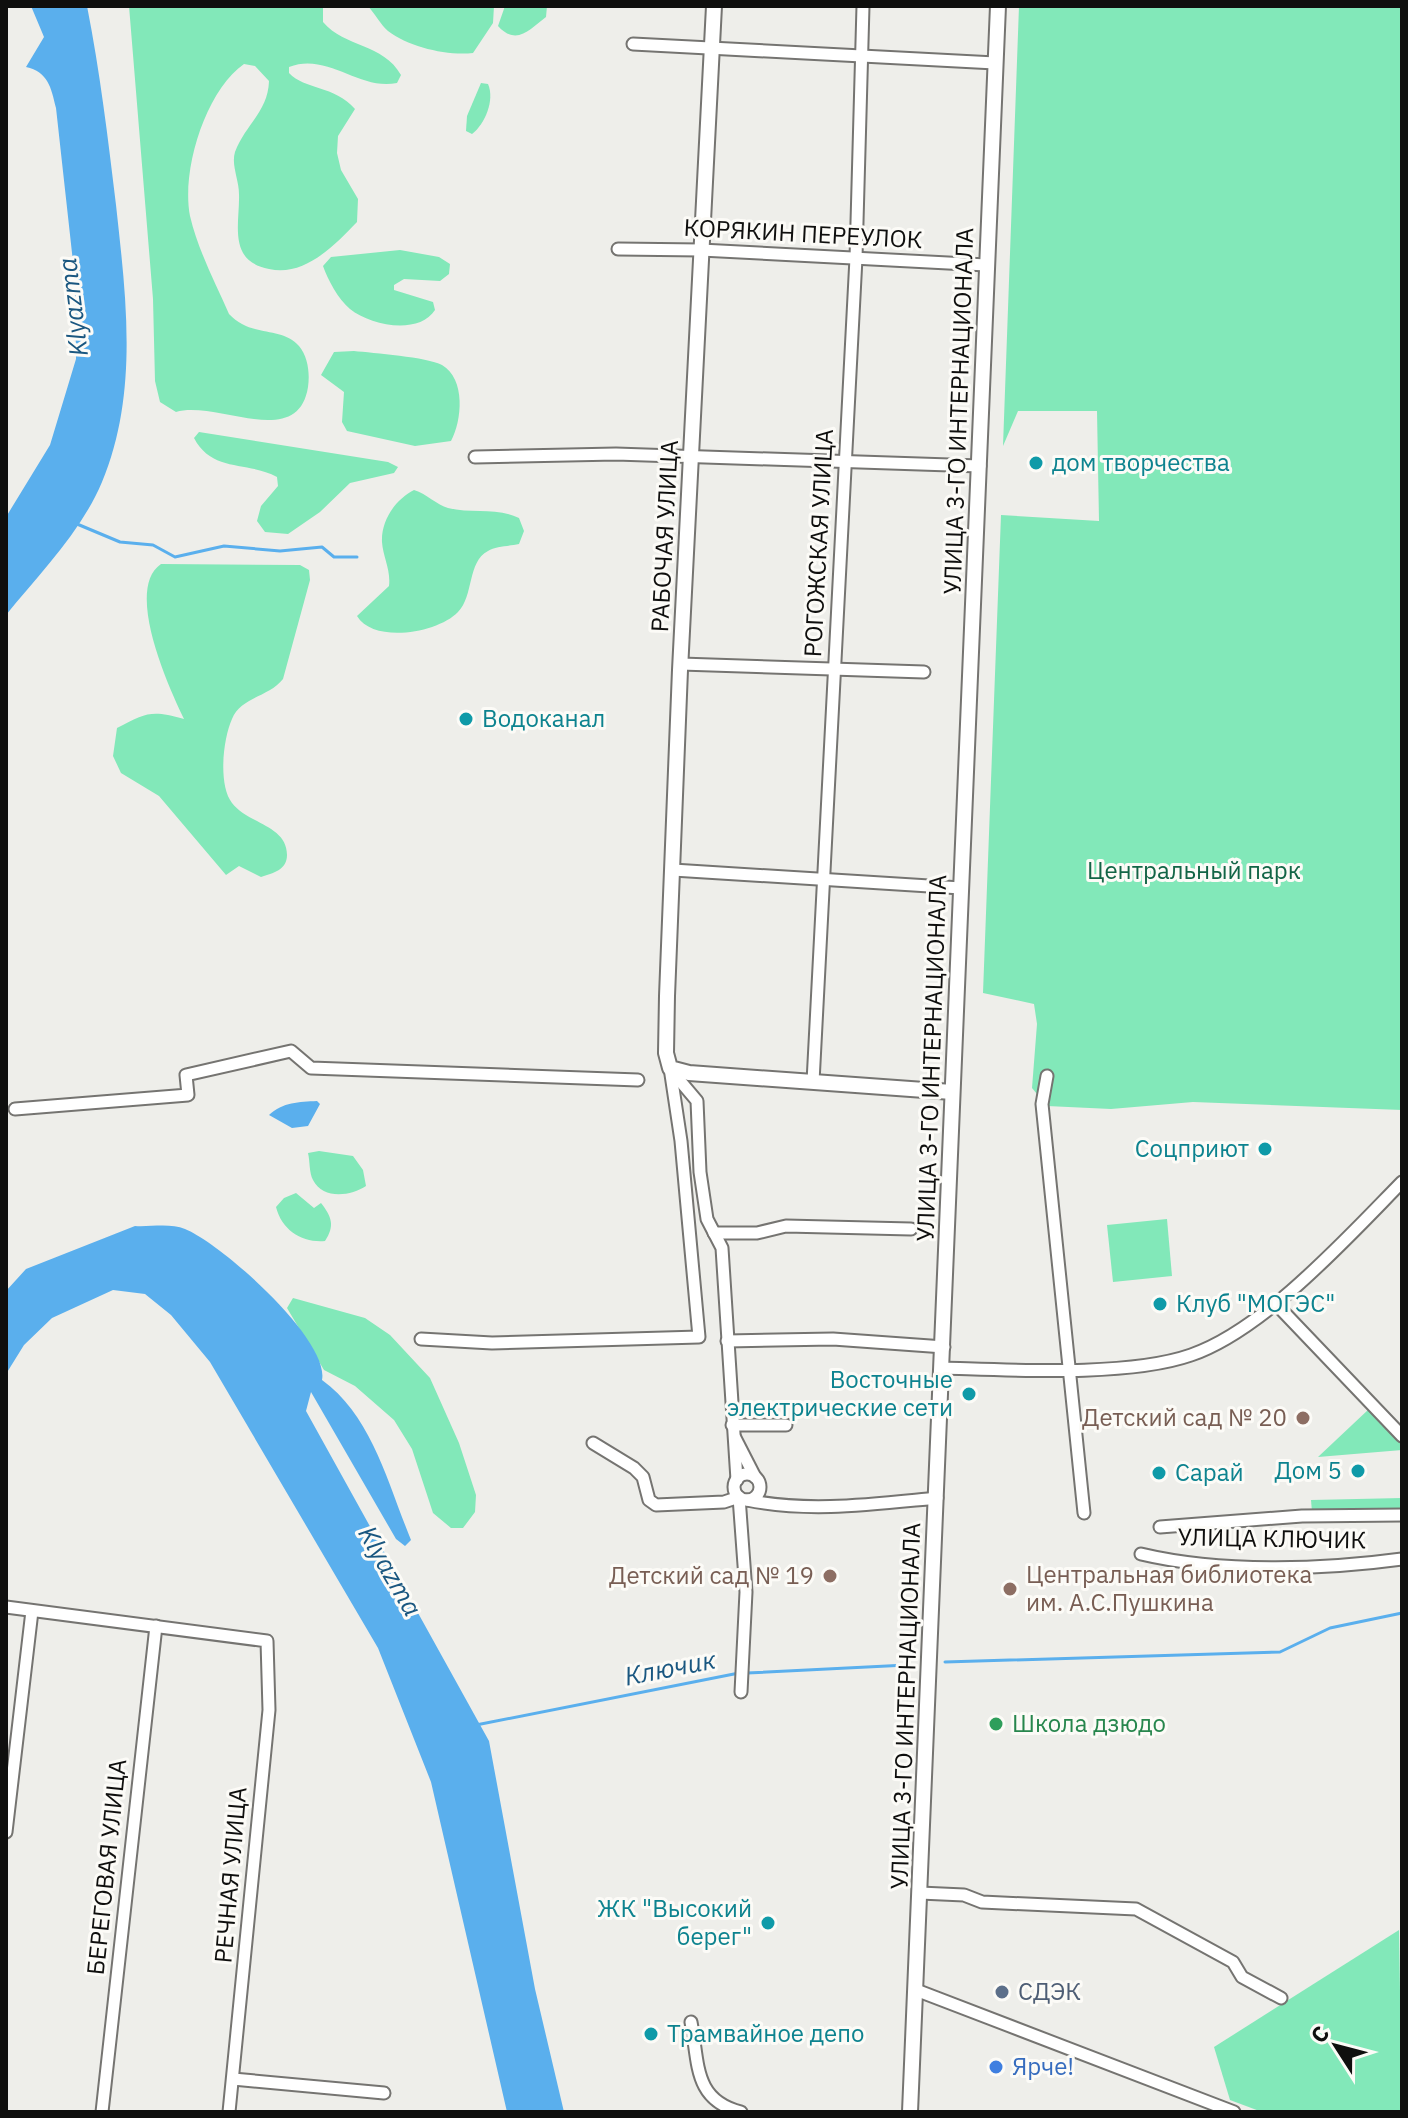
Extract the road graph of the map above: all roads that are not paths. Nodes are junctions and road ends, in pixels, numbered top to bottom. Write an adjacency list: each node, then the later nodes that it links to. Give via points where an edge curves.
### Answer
1 (714, 6): 5 (main road, РАБОЧАЯ УЛИЦА)
2 (863, 6): 6 (street, РОГОЖСКАЯ УЛИЦА)
3 (998, 6): 7 (main road, УЛИЦА 3-ГО ИНТЕРНАЦИОНАЛА)
4 (633, 44): 5 (street)
5 (712, 46): 6 (street); 9 (main road, РАБОЧАЯ УЛИЦА)
6 (862, 55): 7 (street); 10 (street, РОГОЖСКАЯ УЛИЦА)
7 (995, 63): 11 (main road, УЛИЦА 3-ГО ИНТЕРНАЦИОНАЛА)
8 (618, 249): 9 (street, КОРЯКИН ПЕРЕУЛОК)
9 (701, 250): 10 (street, КОРЯКИН ПЕРЕУЛОК); 13 (main road, РАБОЧАЯ УЛИЦА)
10 (856, 258): 11 (street, КОРЯКИН ПЕРЕУЛОК); 14 (street, РОГОЖСКАЯ УЛИЦА)
11 (986, 265): 15 (main road, УЛИЦА 3-ГО ИНТЕРНАЦИОНАЛА)
12 (475, 457): 13 (street, via 616,454)
13 (690, 459): 14 (street); 16 (main road, РАБОЧАЯ УЛИЦА)
14 (845, 463): 15 (street); 17 (street, РОГОЖСКАЯ УЛИЦА)
15 (980, 466): 21 (main road, УЛИЦА 3-ГО ИНТЕРНАЦИОНАЛА)
16 (681, 664): 17 (street); 19 (main road, РАБОЧАЯ УЛИЦА)
17 (835, 668): 18 (street); 20 (street, РОГОЖСКАЯ УЛИЦА)
18 (924, 672)
19 (673, 870): 20 (street); 22 (main road, РАБОЧАЯ УЛИЦА, via 666,1039)
20 (825, 881): 21 (street); 25 (street, РОГОЖСКАЯ УЛИЦА)
21 (961, 888): 26 (main road, УЛИЦА 3-ГО ИНТЕРНАЦИОНАЛА)
22 (670, 1068): 25 (main road); 30 (street, via 697,1101 700,1172); 32 (street, via 699,1337 492,1343)
23 (1047, 1076): 36 (street, via 1042,1104)
24 (638, 1080): 27 (street, via 311,1068 291,1051 186,1075 188,1095)
25 (813, 1082): 26 (main road)
26 (952, 1092): 34 (main road, УЛИЦА 3-ГО ИНТЕРНАЦИОНАЛА)
27 (15, 1109)
28 (1402, 1182): 31 (street)
29 (911, 1229): 30 (street, via 786,1226 757,1233)
30 (714, 1233): 33 (street, via 722,1248)
31 (1276, 1304): 36 (street, via 1194,1354 1144,1367); 39 (street)
32 (421, 1339)
33 (727, 1341): 34 (street, via 833,1339); 38 (street)
34 (944, 1347): 35 (main road, УЛИЦА 3-ГО ИНТЕРНАЦИОНАЛА)
35 (943, 1368): 36 (street); 45 (main road, УЛИЦА 3-ГО ИНТЕРНАЦИОНАЛА)
36 (1069, 1368): 47 (street)
37 (786, 1425): 38 (street)
38 (732, 1430): 41 (street); 42 (street)
39 (1402, 1436)
40 (593, 1443): 44 (street, via 634,1468 656,1505)
41 (755, 1477): 42 (street); 43 (street)
42 (737, 1480): 44 (street, via 735,1488)
43 (759, 1490): 44 (street, via 755,1497); 46 (street)
44 (743, 1498): 46 (street); 55 (street)
45 (937, 1498): 46 (street, via 837,1506); 57 (main road, УЛИЦА 3-ГО ИНТЕРНАЦИОНАЛА)
46 (771, 1504)
47 (1084, 1513)
48 (1402, 1515): 49 (street, УЛИЦА КЛЮЧИК)
49 (1160, 1527)
50 (1141, 1554): 51 (street, УЛИЦА КЛЮЧИК, via 1214,1565 1351,1566)
51 (1402, 1559)
52 (6, 1607): 53 (street)
53 (32, 1611): 54 (street); 56 (street)
54 (156, 1626): 61 (street, РЕЧНАЯ УЛИЦА, via 267,1641 269,1710); 63 (street, БЕРЕГОВАЯ УЛИЦА)
55 (741, 1692)
56 (6, 1832)
57 (920, 1893): 58 (main road, УЛИЦА 3-ГО ИНТЕРНАЦИОНАЛА); 59 (street, via 964,1895 982,1902 1136,1909 1233,1962 1242,1977)
58 (916, 1990): 66 (main road, УЛИЦА 3-ГО ИНТЕРНАЦИОНАЛА); 67 (street)
59 (1281, 1998)
60 (691, 2022): 65 (street, via 704,2092)
61 (233, 2079): 62 (street); 64 (street, РЕЧНАЯ УЛИЦА)
62 (384, 2093)
63 (102, 2112)
64 (229, 2112)
65 (741, 2112)
66 (910, 2112)
67 (1234, 2112)

